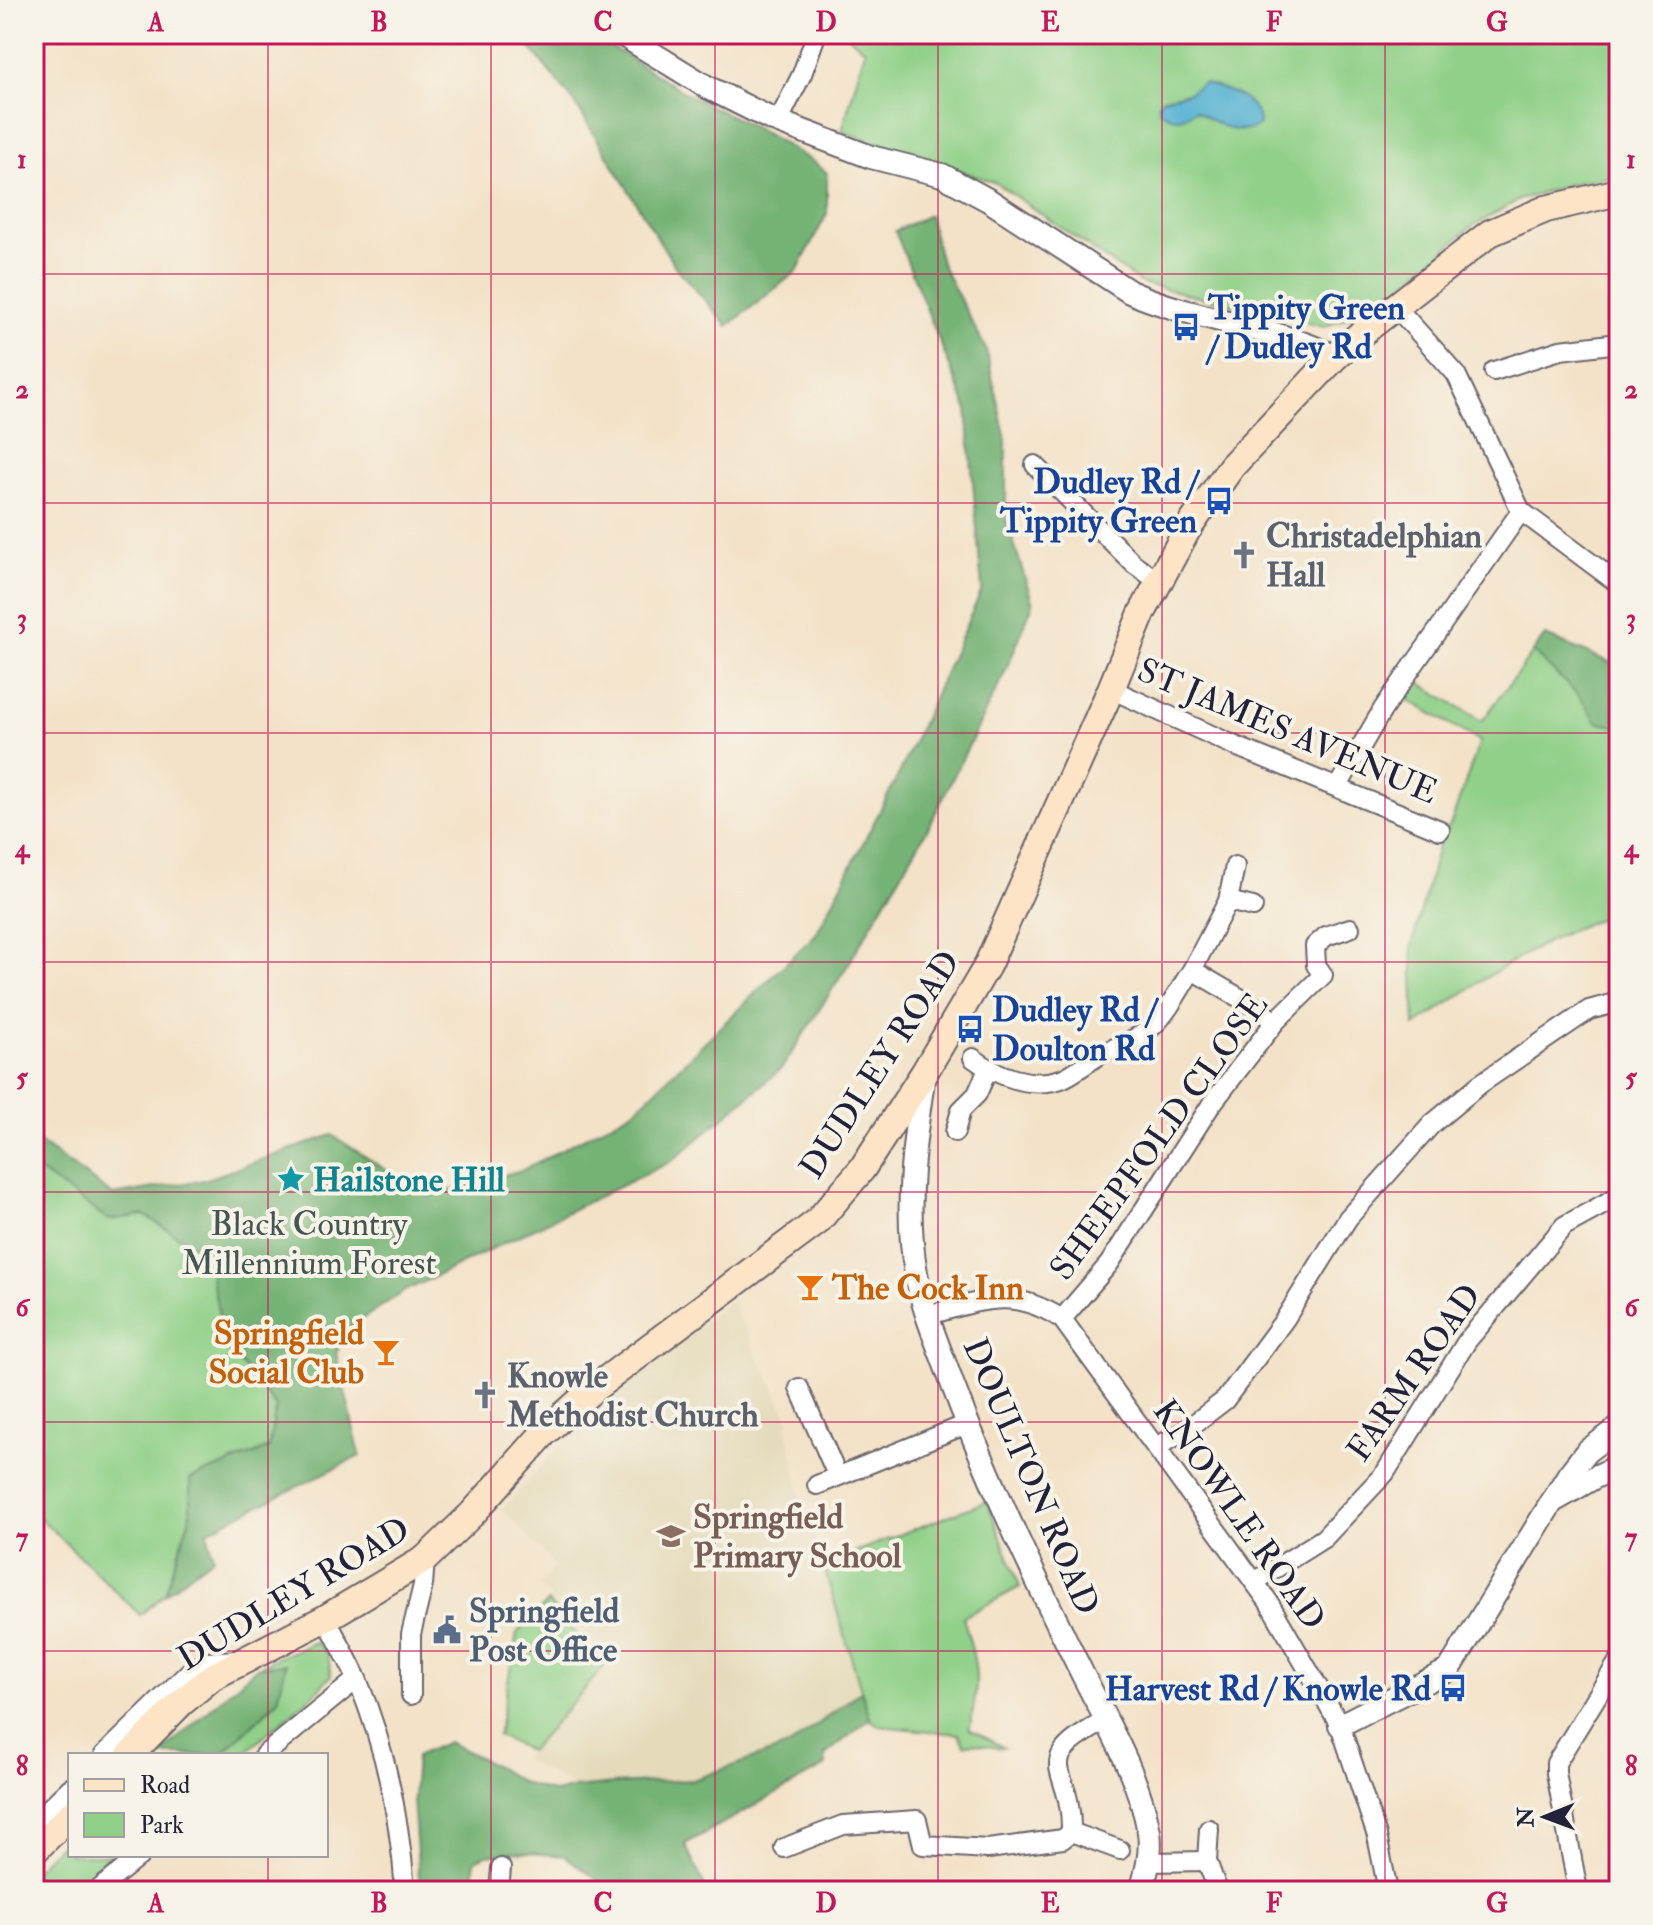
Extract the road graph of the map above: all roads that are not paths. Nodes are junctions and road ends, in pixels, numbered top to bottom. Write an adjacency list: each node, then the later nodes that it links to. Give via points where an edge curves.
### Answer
1 (621, 34): 3 (street, via 707,87)
2 (816, 35): 3 (street)
3 (778, 122): 7 (street, via 871,157 942,175 1154,303 1306,343)
4 (1619, 192): 5 (main road, DUDLEY ROAD, via 1546,209 1490,233)
5 (1396, 307): 7 (main road, DUDLEY ROAD); 10 (street, via 1456,374)
6 (1619, 343): 8 (street, via 1560,350)
7 (1335, 357): 11 (main road, DUDLEY ROAD, via 1232,466)
8 (1494, 371)
9 (1035, 465): 11 (street, via 1134,564)
10 (1521, 511): 12 (street); 14 (street, via 1383,709)
11 (1158, 581): 13 (main road, DUDLEY ROAD)
12 (1619, 584)
13 (1111, 689): 14 (street, ST JAMES AVENUE); 23 (main road, DUDLEY ROAD, via 987,966)
14 (1338, 786): 15 (street, ST JAMES AVENUE)
15 (1440, 830)
16 (1235, 866): 17 (street)
17 (1228, 901): 18 (street); 20 (street)
18 (1253, 907)
19 (1350, 928): 22 (street, SHEEPFOLD CLOSE, via 1315,946 1316,965 1323,975)
20 (1192, 970): 22 (street); 24 (street, via 1150,1029 1062,1078 1032,1082 980,1064 977,1094 961,1110)
21 (1619, 1002): 31 (street, via 1589,1010 1480,1084 1432,1124 1348,1218 1285,1319 1225,1400)
22 (1275, 1022): 27 (street, SHEEPFOLD CLOSE, via 1211,1105 1109,1264)
23 (924, 1073): 26 (street, DOULTON ROAD, via 913,1150 912,1236); 36 (main road, DUDLEY ROAD, via 862,1169 817,1222 592,1390)
24 (955, 1132)
25 (1619, 1196): 37 (street, FARM ROAD, via 1564,1226 1467,1341 1385,1473 1324,1538)
26 (928, 1315): 27 (street, KNOWLE ROAD, via 1012,1298 1044,1307); 29 (street, DOULTON ROAD)
27 (1062, 1319): 31 (street, KNOWLE ROAD)
28 (799, 1388): 33 (street)
29 (967, 1424): 33 (street); 44 (street, DOULTON ROAD)
30 (1619, 1428): 35 (street, via 1587,1451)
31 (1156, 1447): 37 (street, KNOWLE ROAD)
32 (1619, 1466): 35 (street)
33 (837, 1475): 34 (street)
34 (817, 1485)
35 (1549, 1503): 45 (street, via 1449,1670)
36 (425, 1559): 38 (main road, DUDLEY ROAD); 43 (street, via 411,1634)
37 (1254, 1582): 45 (street, KNOWLE ROAD)
38 (326, 1618): 39 (main road, DUDLEY ROAD); 41 (street)
39 (240, 1660): 46 (street, via 207,1662 192,1669); 47 (main road, DUDLEY ROAD, via 181,1703)
40 (1618, 1662): 42 (street)
41 (357, 1679): 48 (street); 62 (street, via 392,1793)
42 (1612, 1686): 67 (street, via 1556,1763)
43 (411, 1695)
44 (1105, 1721): 53 (street, via 1059,1752); 59 (street, DOULTON ROAD, via 1136,1784 1149,1834)
45 (1340, 1725): 66 (street, KNOWLE ROAD, via 1377,1836)
46 (106, 1753)
47 (132, 1753)
48 (266, 1753)
49 (68, 1790): 51 (street)
50 (68, 1817): 56 (main road)
51 (34, 1823)
52 (1209, 1829): 58 (street)
53 (1071, 1832): 54 (street, via 1063,1839 988,1849 923,1845 917,1820 843,1825); 55 (street)
54 (784, 1848)
55 (1120, 1850)
56 (34, 1851)
57 (139, 1857): 61 (street)
58 (1207, 1861): 59 (street); 65 (street)
59 (1149, 1862): 64 (street, DOULTON ROAD)
60 (501, 1868): 63 (street)
61 (97, 1891)
62 (405, 1891)
63 (499, 1891)
64 (1141, 1891)
65 (1218, 1891)
66 (1388, 1891)
67 (1578, 1891)

